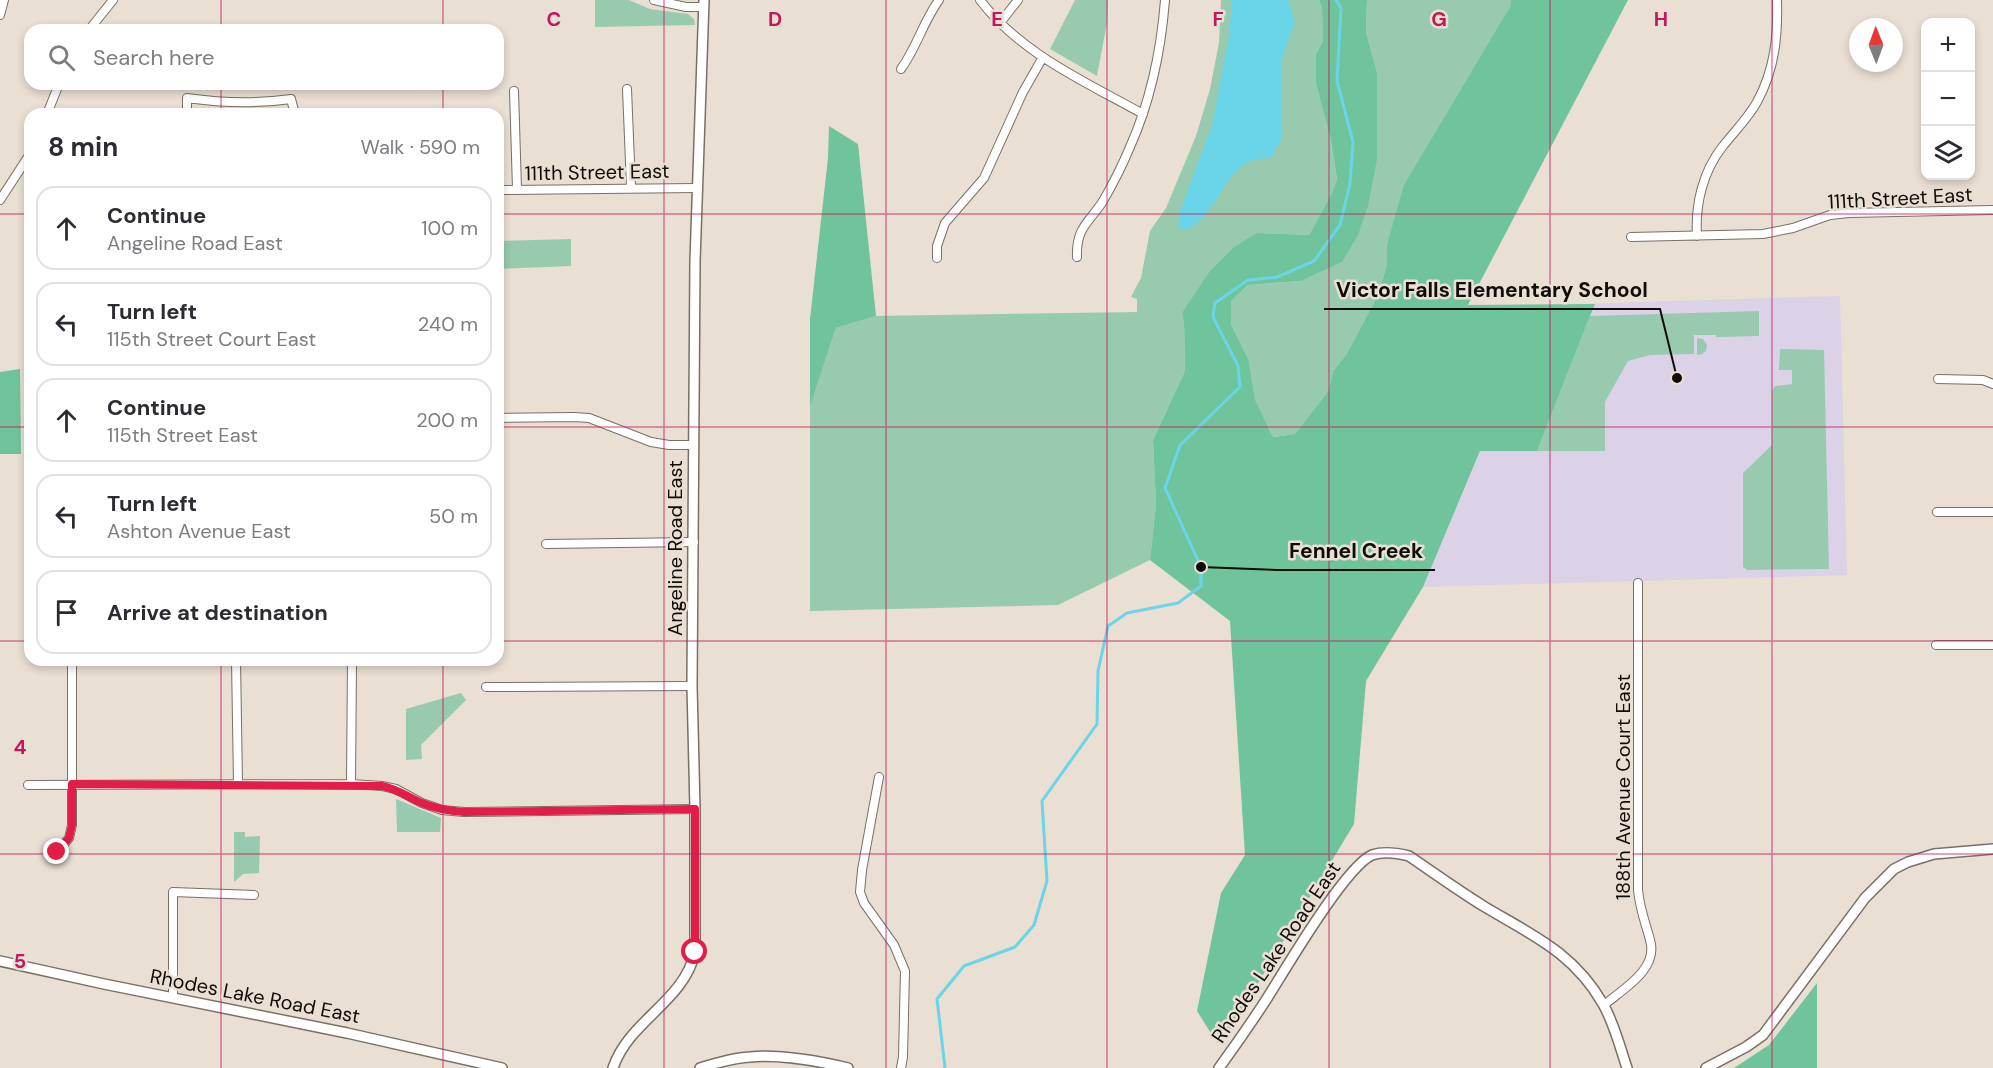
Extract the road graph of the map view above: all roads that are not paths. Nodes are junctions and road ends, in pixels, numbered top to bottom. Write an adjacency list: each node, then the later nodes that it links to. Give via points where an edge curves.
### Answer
1 (4, 0): 10 (street)
2 (113, 0): 12 (street)
3 (654, 0): 9 (street, via 686,7)
4 (939, 0): 14 (street)
5 (980, 0): 11 (street)
6 (1018, 0): 11 (street)
7 (1165, 0): 21 (street, via 1159,54)
8 (1777, 0): 29 (street, via 1778,29 1772,67 1756,104 1722,147 1705,179 1697,212)
9 (704, 3): 24 (street, Angeline Road East)
10 (0, 15)
11 (1000, 23): 13 (street)
12 (94, 24)
13 (1042, 57): 21 (street); 32 (street, via 984,178 945,224)
14 (901, 69)
15 (627, 89): 23 (street)
16 (57, 90): 18 (street)
17 (514, 91): 25 (street)
18 (49, 108)
19 (187, 108): 20 (street, via 188,98 225,103 291,99)
20 (293, 108)
21 (1143, 114): 31 (street, via 1118,174 1081,230)
22 (24, 163): 27 (street)
23 (631, 187): 24 (street, 111th Street East); 25 (street, 111th Street East)
24 (697, 188): 36 (street, Angeline Road East)
25 (517, 189): 26 (street, 111th Street East)
26 (504, 190)
27 (0, 200)
28 (1993, 210): 29 (street, 111th Street East, via 1849,213 1763,234)
29 (1697, 236): 30 (street, 111th Street East)
30 (1631, 237)
31 (1077, 257)
32 (937, 258)
33 (1938, 379): 34 (street, via 1983,380)
34 (1993, 384)
35 (504, 418): 36 (street, via 589,418 651,442)
36 (694, 445): 39 (street, Angeline Road East)
37 (1937, 512): 38 (street)
38 (1993, 512)
39 (694, 542): 40 (street); 47 (street, Angeline Road East)
40 (546, 544)
41 (1638, 583): 60 (street, 188th Avenue Court East, via 1638,890 1651,952 1642,973)
42 (1936, 645): 43 (street)
43 (1993, 645)
44 (72, 666): 51 (street)
45 (236, 666): 52 (street)
46 (352, 666): 53 (street)
47 (692, 686): 48 (street); 54 (street, Angeline Road East)
48 (486, 687)
49 (879, 777): 65 (street, via 860,892 894,945 905,971)
50 (28, 784): 51 (street)
51 (72, 784): 52 (street); 56 (street, via 72,825 69,838)
52 (238, 784): 53 (street)
53 (351, 784): 54 (street, via 396,789 442,810 464,812)
54 (695, 809): 62 (street, Angeline Road East, via 693,963 679,987 633,1033)
55 (1993, 849): 68 (street, via 1934,854 1894,869 1865,898 1763,1035)
56 (57, 852)
57 (254, 895): 59 (street, via 173,892)
58 (0, 960): 59 (street, Rhodes Lake Road East)
59 (172, 998): 61 (street, Rhodes Lake Road East)
60 (1604, 1005): 66 (street, Rhodes Lake Road East, via 1587,979 1558,951 1527,930 1409,856 1372,855 1343,884); 67 (street, Rhodes Lake Road East)
61 (502, 1068)
62 (613, 1068)
63 (700, 1068): 64 (street, via 759,1056)
64 (848, 1068)
65 (901, 1068)
66 (1219, 1068)
67 (1627, 1068)
68 (1706, 1068)

